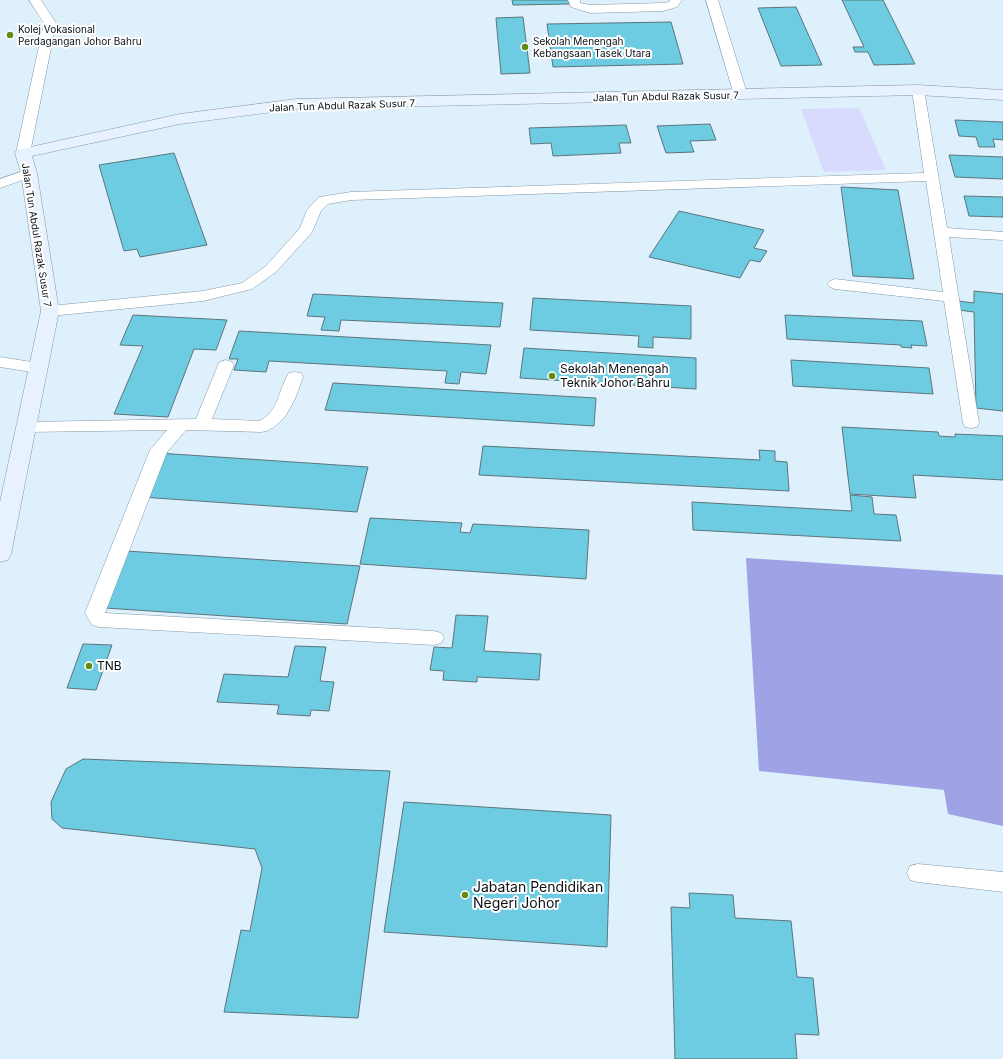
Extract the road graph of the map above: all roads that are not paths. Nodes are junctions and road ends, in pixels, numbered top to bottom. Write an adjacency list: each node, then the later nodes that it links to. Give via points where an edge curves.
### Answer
1 (35, 0): 8 (lane, via 50,23)
2 (574, 0): 3 (lane, via 575,6 590,9 663,7 673,5)
3 (676, 0)
4 (712, 0): 6 (lane)
5 (918, 90): 6 (street, Jalan Tun Abdul Razak Susur 7); 7 (street, Jalan Tun Abdul Razak Susur 7); 10 (lane)
6 (740, 95): 8 (street, Jalan Tun Abdul Razak Susur 7, via 296,104 180,119)
7 (1003, 95)
8 (23, 153): 9 (street, Jalan Tun Abdul Razak Susur 7)
9 (29, 173): 11 (lane); 16 (street, Jalan Tun Abdul Razak Susur 7)
10 (931, 177): 12 (lane); 16 (lane, via 351,196 324,200 314,210 307,229 271,269 247,286 202,296)
11 (0, 184)
12 (940, 232): 13 (lane); 15 (lane)
13 (1003, 236)
14 (835, 284): 15 (lane)
15 (950, 297): 21 (lane)
16 (50, 311): 19 (street, Jalan Tun Abdul Razak Susur 7)
17 (0, 362): 19 (lane)
18 (226, 365): 23 (lane)
19 (38, 368): 24 (street, Jalan Tun Abdul Razak Susur 7)
20 (295, 376): 23 (lane, via 278,416 269,424 254,427)
21 (971, 423)
22 (182, 424): 23 (lane); 24 (lane); 26 (lane, via 159,450 95,614 99,620)
23 (202, 424)
24 (27, 427): 25 (street, Jalan Tun Abdul Razak Susur 7)
25 (0, 554)
26 (434, 638)
27 (918, 873): 28 (lane)
28 (1003, 882)

